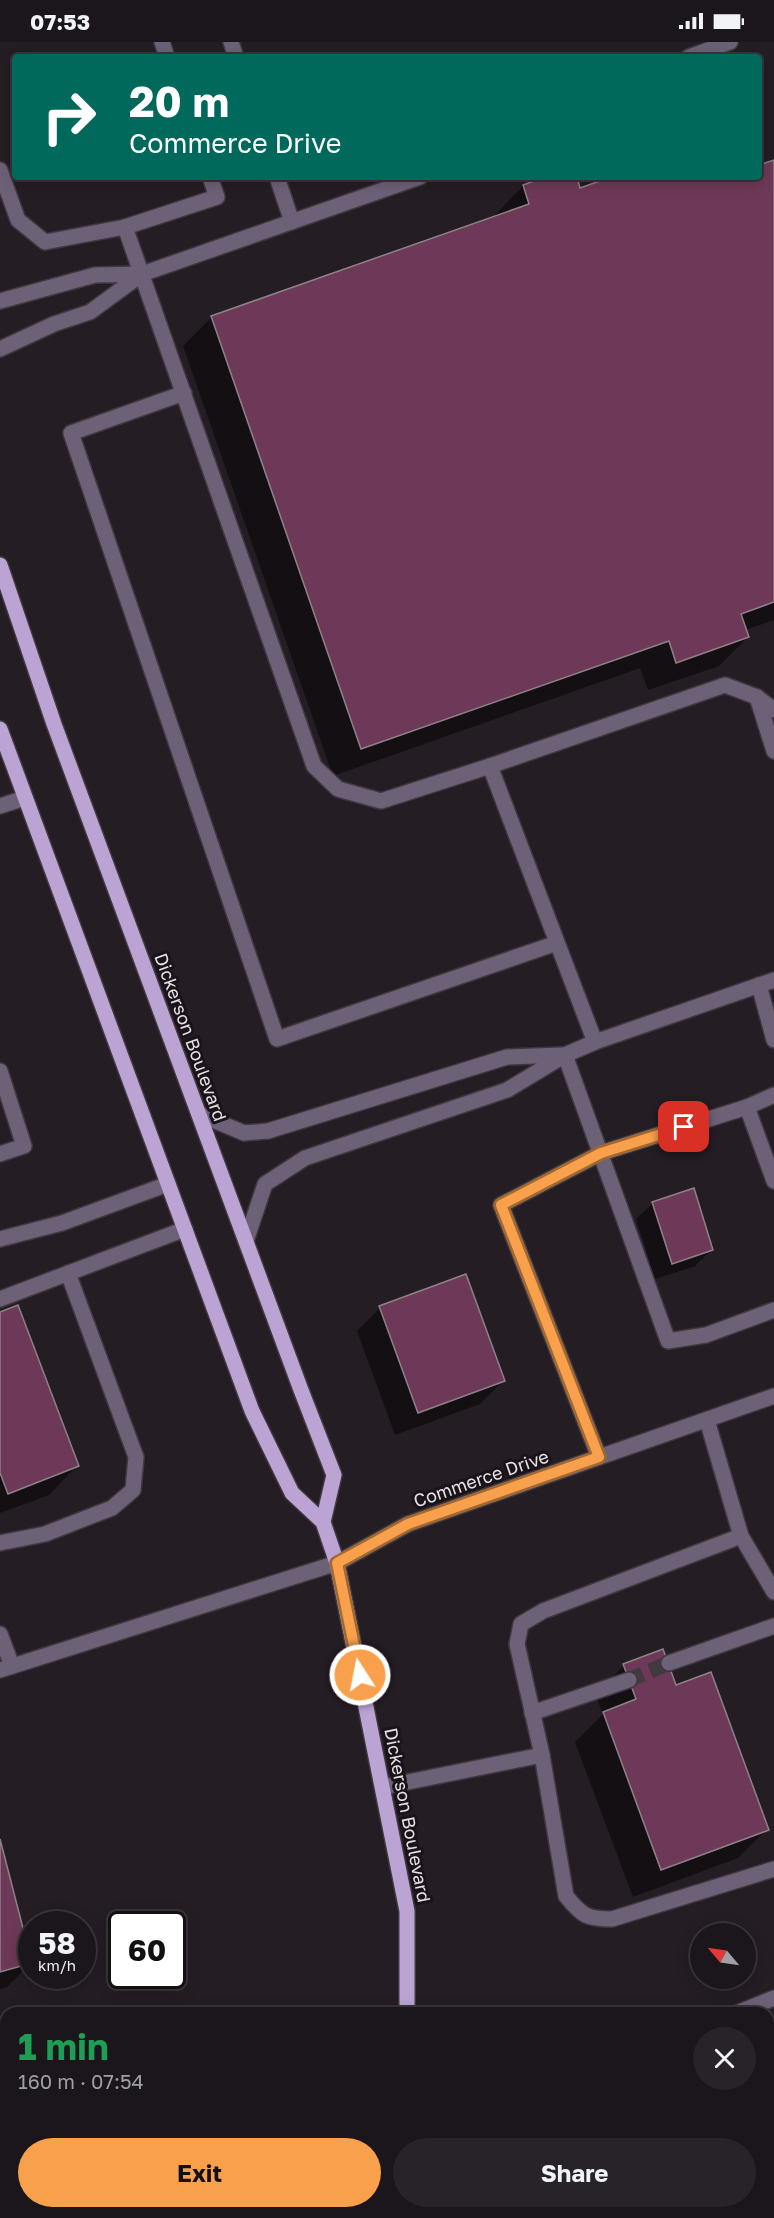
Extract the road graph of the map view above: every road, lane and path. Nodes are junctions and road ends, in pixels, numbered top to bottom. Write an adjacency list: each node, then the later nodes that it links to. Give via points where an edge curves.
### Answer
1 (730, 42): 2 (street)
2 (696, 54)
3 (0, 170): 8 (street, via 18,220 45,242)
4 (211, 180): 8 (street, via 217,197)
5 (278, 180): 7 (street)
6 (411, 180): 7 (street)
7 (292, 222): 9 (street)
8 (125, 226): 9 (street)
9 (142, 274): 10 (street, via 95,275); 11 (street, via 90,312); 12 (street)
10 (0, 301)
11 (0, 349)
12 (184, 393): 18 (street, via 314,766 338,789 381,801); 21 (street, via 71,433 276,1039)
13 (0, 565): 30 (main road, Dickerson Boulevard, via 54,724)
14 (757, 697): 15 (street); 17 (street); 18 (street, via 725,685)
15 (774, 710)
16 (0, 729): 19 (main road, Dickerson Boulevard)
17 (774, 751)
18 (490, 766): 21 (street)
19 (25, 798): 20 (street); 34 (main road, Dickerson Boulevard)
20 (0, 806)
21 (557, 943): 25 (street)
22 (774, 980): 23 (street)
23 (759, 985): 24 (street); 25 (street)
24 (774, 1040)
25 (595, 1042): 26 (street)
26 (565, 1055): 30 (street, via 507,1058 268,1131 244,1133); 31 (street); 37 (street, via 507,1090 305,1158 265,1184)
27 (0, 1071): 32 (street, via 24,1146)
28 (774, 1095): 29 (street)
29 (747, 1107): 31 (street); 33 (street)
30 (199, 1114): 37 (main road, Dickerson Boulevard)
31 (601, 1153): 40 (street, via 668,1341 706,1335); 43 (street, via 501,1205)
32 (0, 1154)
33 (774, 1181)
34 (168, 1184): 35 (main road, Dickerson Boulevard); 36 (street, via 62,1223)
35 (185, 1229): 38 (street); 44 (main road, Dickerson Boulevard, via 252,1411 292,1493)
36 (0, 1239)
37 (246, 1242): 44 (main road, Dickerson Boulevard, via 334,1475)
38 (68, 1273): 39 (street); 46 (street, via 135,1457 133,1490 112,1508 45,1533)
39 (0, 1299)
40 (774, 1310)
41 (774, 1396): 42 (street, Commerce Drive)
42 (706, 1420): 43 (street, Commerce Drive); 45 (street)
43 (599, 1457): 47 (street, Commerce Drive, via 408,1524)
44 (322, 1522): 47 (main road, Dickerson Boulevard)
45 (741, 1536): 48 (street); 54 (street, via 543,1611 521,1624 517,1644)
46 (0, 1543)
47 (337, 1563): 52 (street, Commerce Drive); 56 (main road, Dickerson Boulevard)
48 (774, 1592)
49 (774, 1626): 51 (street)
50 (0, 1634): 52 (street)
51 (669, 1663)
52 (6, 1668)
53 (629, 1680): 54 (street)
54 (532, 1713): 55 (street)
55 (542, 1755): 56 (street); 57 (street, via 566,1896 576,1909 593,1919 612,1919)
56 (382, 1787): 59 (main road, Dickerson Boulevard, via 407,1911)
57 (774, 1869)
58 (774, 1998): 60 (street)
59 (407, 2007)
60 (752, 2007)

